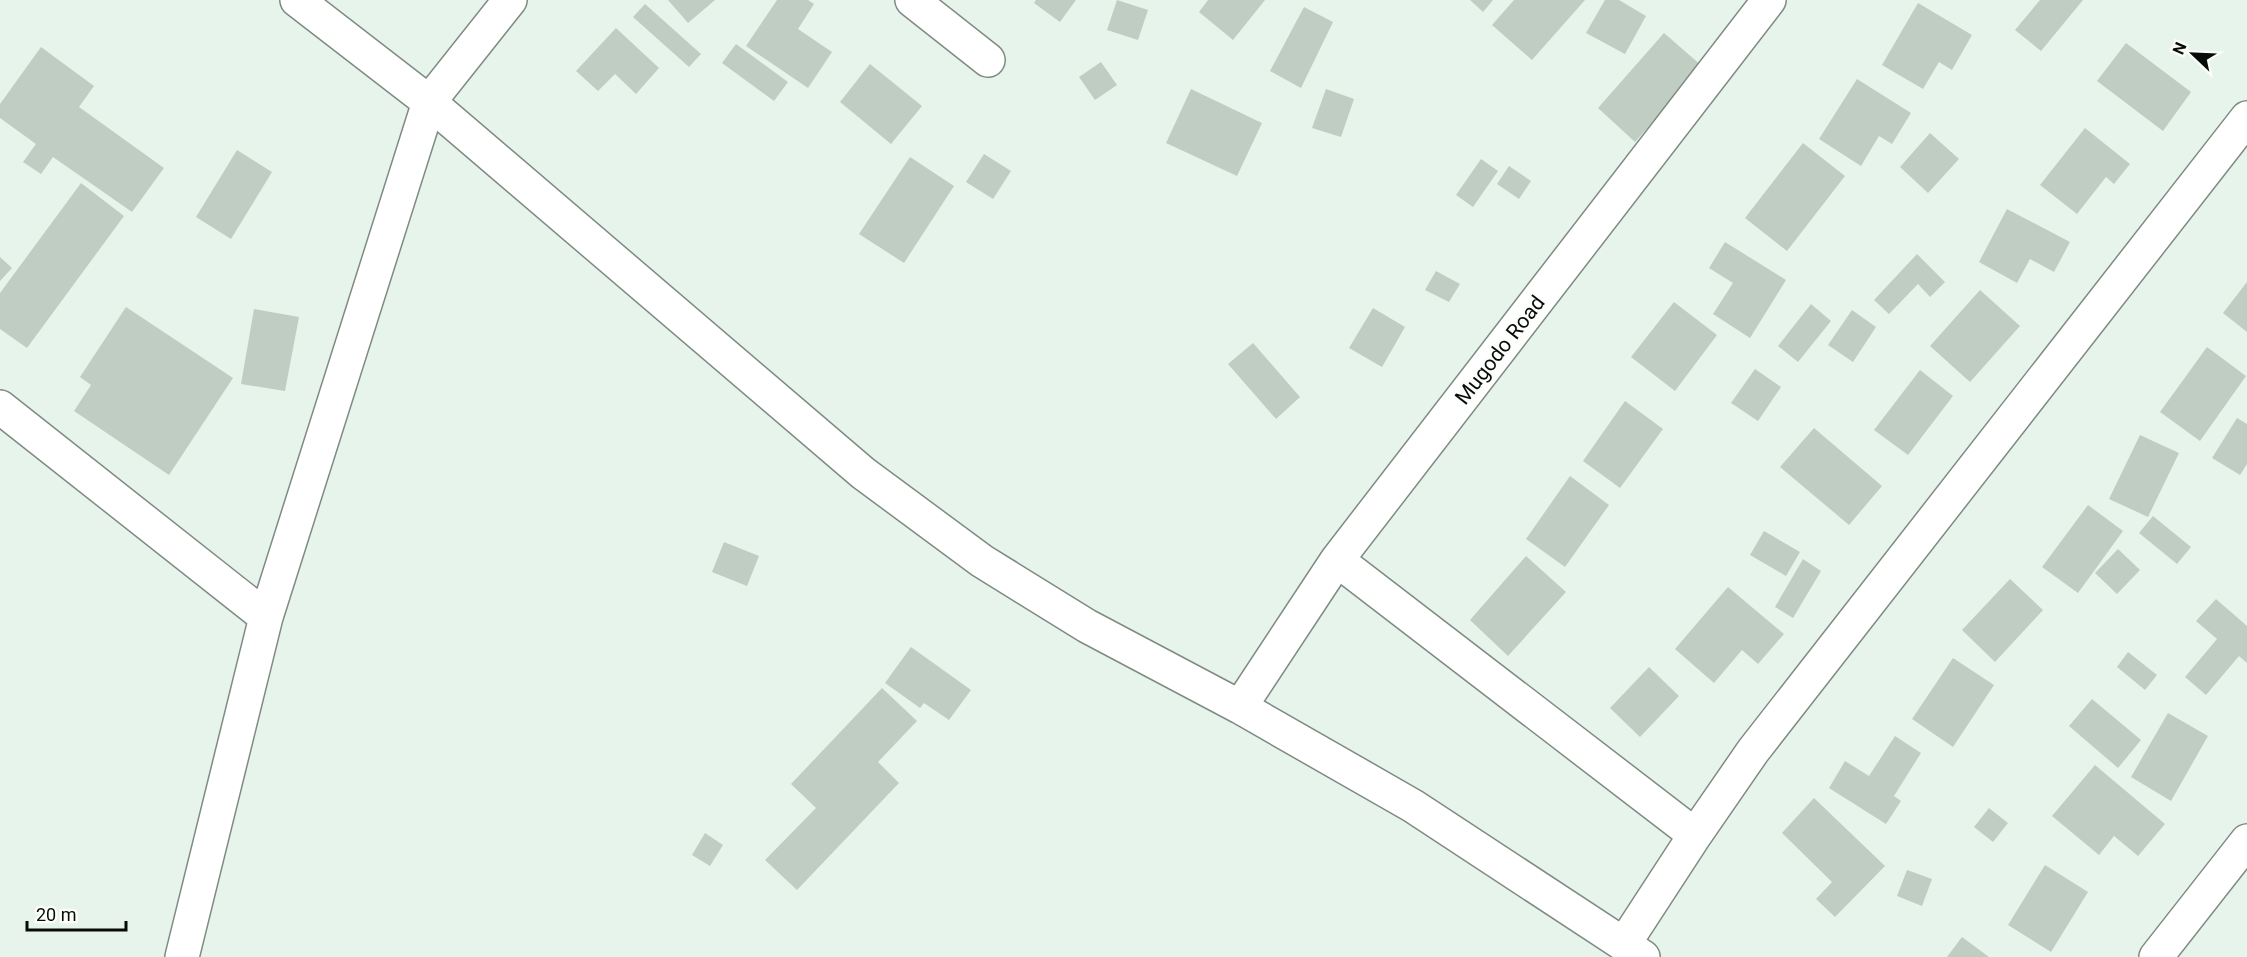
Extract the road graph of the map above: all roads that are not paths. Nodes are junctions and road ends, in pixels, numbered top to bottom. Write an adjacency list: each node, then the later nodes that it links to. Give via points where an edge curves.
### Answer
1 (297, 0): 6 (street)
2 (510, 0): 6 (street)
3 (912, 0): 5 (street)
4 (1770, 0): 9 (street, Mugodo Road)
5 (988, 60)
6 (429, 102): 10 (street); 11 (street, via 863,473 982,561 1087,626)
7 (2247, 118): 12 (street, via 1753,751)
8 (0, 407): 10 (street)
9 (1337, 560): 11 (street, Mugodo Road); 12 (street)
10 (266, 617): 15 (street)
11 (1240, 707): 14 (street, via 1413,806)
12 (1695, 835): 14 (street)
13 (2247, 841): 16 (street)
14 (1634, 951)
15 (182, 957)
16 (2156, 957)

